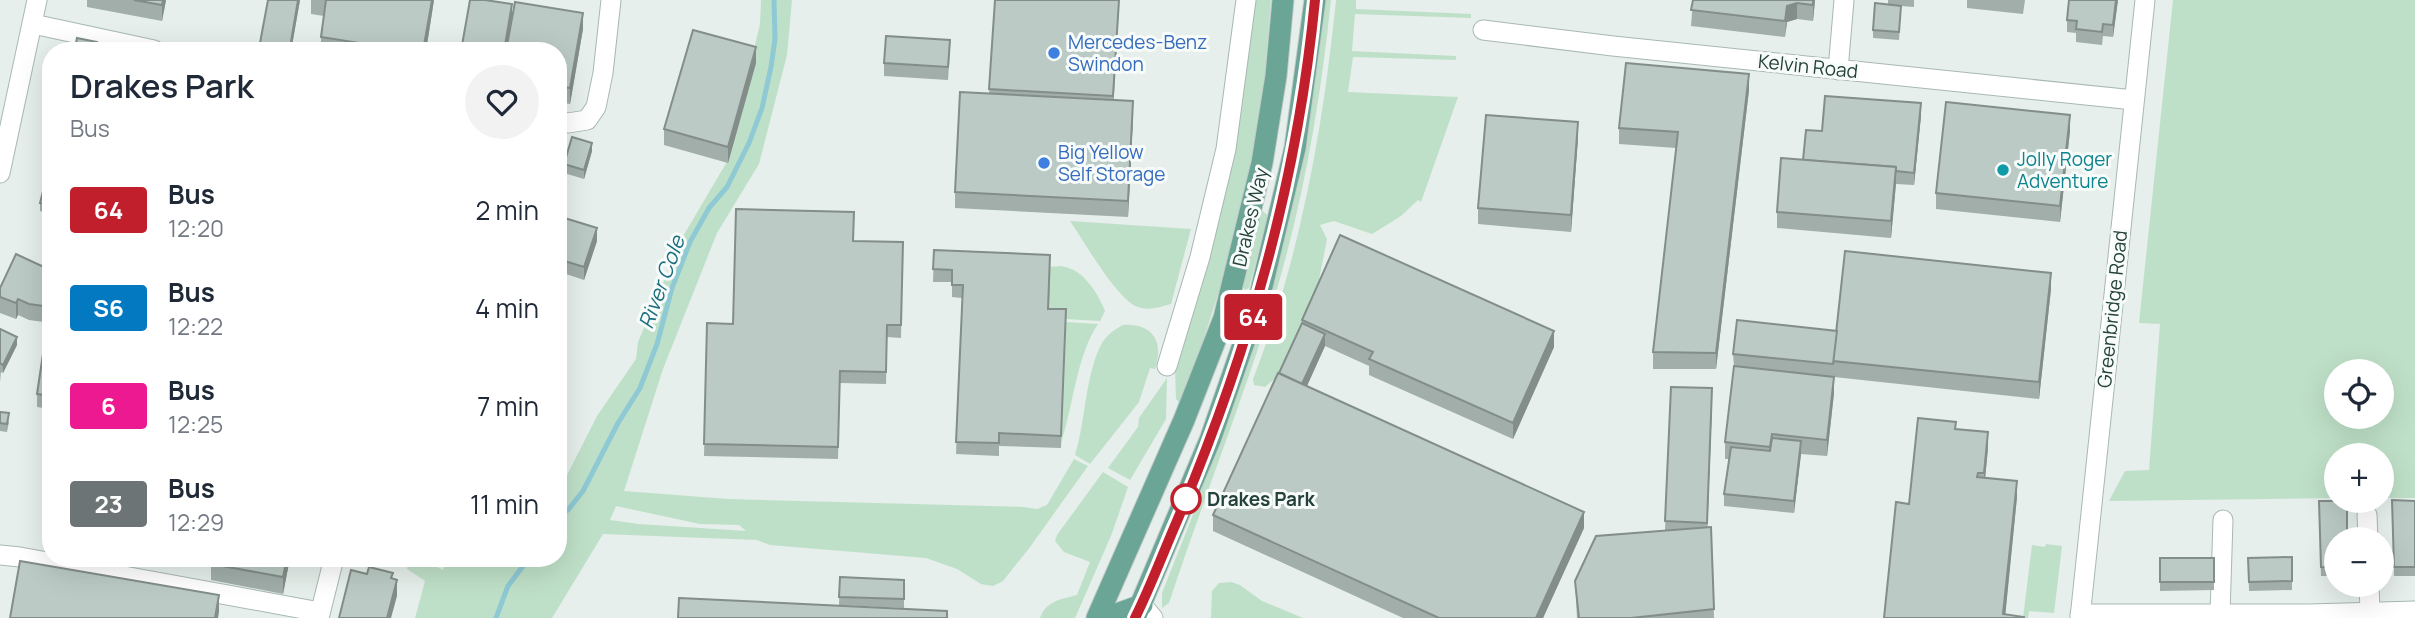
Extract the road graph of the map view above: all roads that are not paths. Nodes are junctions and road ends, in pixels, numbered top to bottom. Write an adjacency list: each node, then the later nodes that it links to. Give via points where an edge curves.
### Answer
1 (37, 0): 8 (street)
2 (611, 0): 13 (street, via 596,107 587,120)
3 (1246, 0): 15 (street, Drakes Way, via 1226,149)
4 (1283, 0): 31 (main road, Drakes Way, via 1262,163 1224,318)
5 (1315, 0): 26 (main road, Drakes Way, via 1295,148 1259,299)
6 (1844, 0): 11 (street)
7 (2145, 0): 12 (street, Greenbridge Road)
8 (33, 24): 10 (street); 14 (street)
9 (1483, 30): 11 (street, Kelvin Road)
10 (117, 42)
11 (1838, 70): 12 (street, Kelvin Road)
12 (2134, 100): 29 (street, Greenbridge Road)
13 (567, 123)
14 (0, 173)
15 (1167, 366)
16 (2367, 515): 18 (street)
17 (2223, 520): 27 (street)
18 (2368, 527)
19 (0, 555): 20 (street)
20 (42, 561)
21 (73, 567): 28 (street)
22 (332, 567): 28 (street)
23 (2369, 597): 25 (street)
24 (2415, 611): 25 (street)
25 (2370, 612): 30 (street)
26 (1143, 613): 32 (main road, via 1117,614)
27 (2220, 614): 29 (street); 30 (street)
28 (320, 615)
29 (2080, 616)
30 (2309, 616)
31 (1097, 618)
32 (1115, 618)

